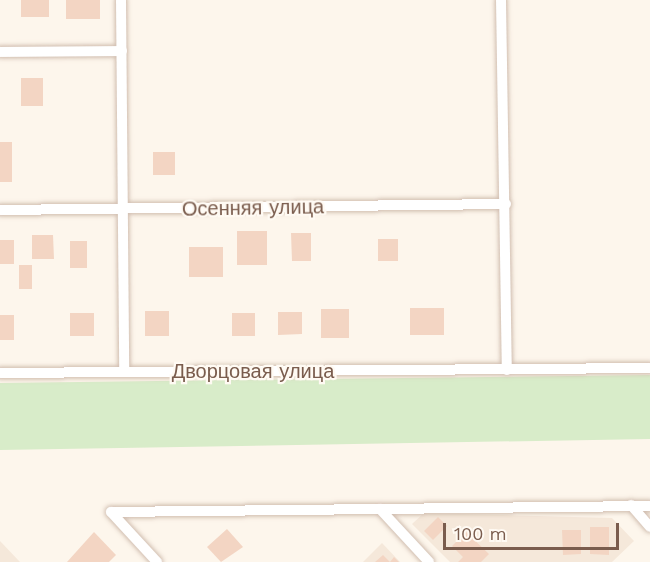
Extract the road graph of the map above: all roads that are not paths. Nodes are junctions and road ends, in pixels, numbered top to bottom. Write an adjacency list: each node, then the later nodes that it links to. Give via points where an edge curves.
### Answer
1 (121, 0): 3 (street)
2 (501, 0): 5 (street)
3 (122, 51): 4 (street); 6 (street)
4 (0, 52)
5 (506, 204): 6 (street, Осенняя улица); 9 (street)
6 (123, 209): 7 (street, Осенняя улица); 10 (street)
7 (0, 210)
8 (650, 368): 9 (street, Дворцовая улица)
9 (507, 370): 10 (street, Дворцовая улица)
10 (124, 372): 11 (street, Дворцовая улица)
11 (0, 373)
12 (631, 505): 13 (street); 14 (street); 15 (street)
13 (650, 506)
14 (380, 509): 16 (street, via 111,512); 17 (street)
15 (650, 527)
16 (157, 562)
17 (429, 562)

